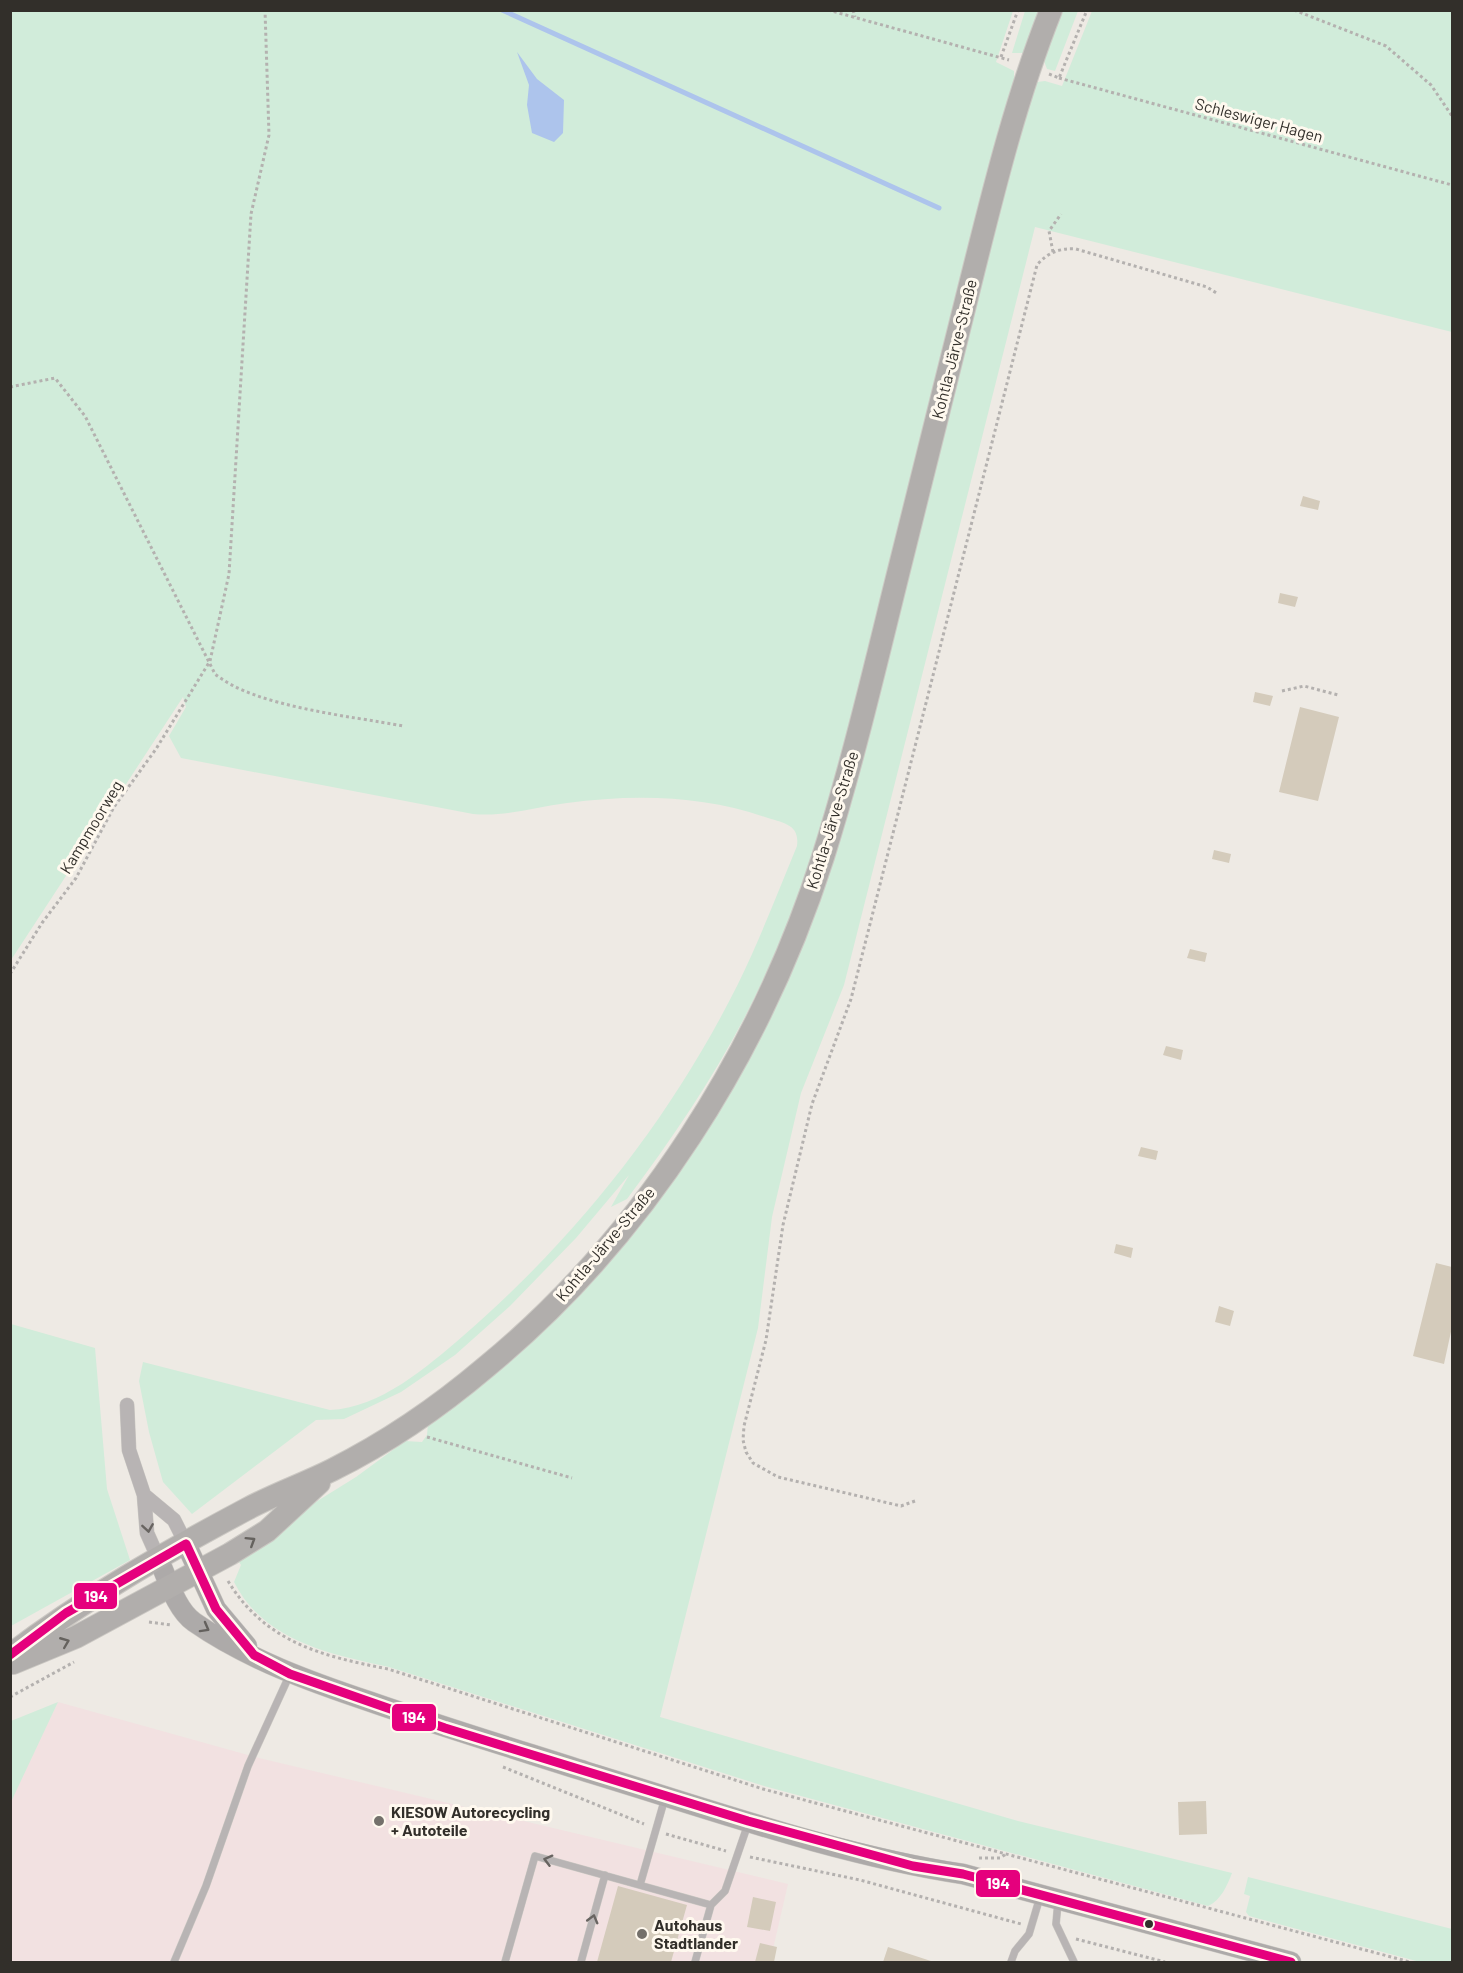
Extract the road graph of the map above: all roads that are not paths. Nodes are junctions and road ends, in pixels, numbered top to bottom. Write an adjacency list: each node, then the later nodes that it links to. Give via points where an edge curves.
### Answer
1 (1051, 10): 3 (main road, Kohtla-Järve-Straße, via 1023,88 995,187 875,668 823,857 795,931 742,1047 693,1132 641,1205 552,1307 436,1406)
2 (127, 1405): 4 (street, via 129,1450)
3 (336, 1468): 5 (main road, Kohtla-Järve-Straße, via 250,1507); 7 (main road, Kohtla-Järve-Straße, one-way to 3, via 267,1531)
4 (144, 1495): 5 (street, via 174,1520); 6 (street, one-way to 6, via 147,1533)
5 (186, 1544): 6 (main road, Kohtla-Järve-Straße); 7 (street)
6 (159, 1560): 8 (street); 9 (main road, Kohtla-Järve-Straße, via 66,1613)
7 (200, 1570): 8 (main road, Kohtla-Järve-Straße); 10 (street, via 216,1609)
8 (171, 1586): 10 (street, one-way to 10, via 180,1606 193,1621); 11 (main road, Kohtla-Järve-Straße, one-way to 8, via 76,1637)
9 (10, 1655)
10 (254, 1655): 12 (street)
11 (10, 1664)
12 (290, 1674): 13 (street, via 445,1728); 19 (lane, via 248,1766 206,1886)
13 (665, 1795): 14 (street); 16 (lane)
14 (748, 1821): 17 (street, via 913,1866 963,1874); 18 (lane, via 725,1892)
15 (605, 1875): 16 (lane); 20 (lane, one-way to 20, via 535,1856); 21 (lane, one-way to 15)
16 (640, 1885): 18 (lane)
17 (1050, 1897): 23 (lane); 24 (lane, via 1056,1924); 25 (street)
18 (711, 1905): 22 (lane)
19 (174, 1962)
20 (505, 1962)
21 (581, 1962)
22 (695, 1962)
23 (1011, 1962)
24 (1074, 1962)
25 (1291, 1962)

